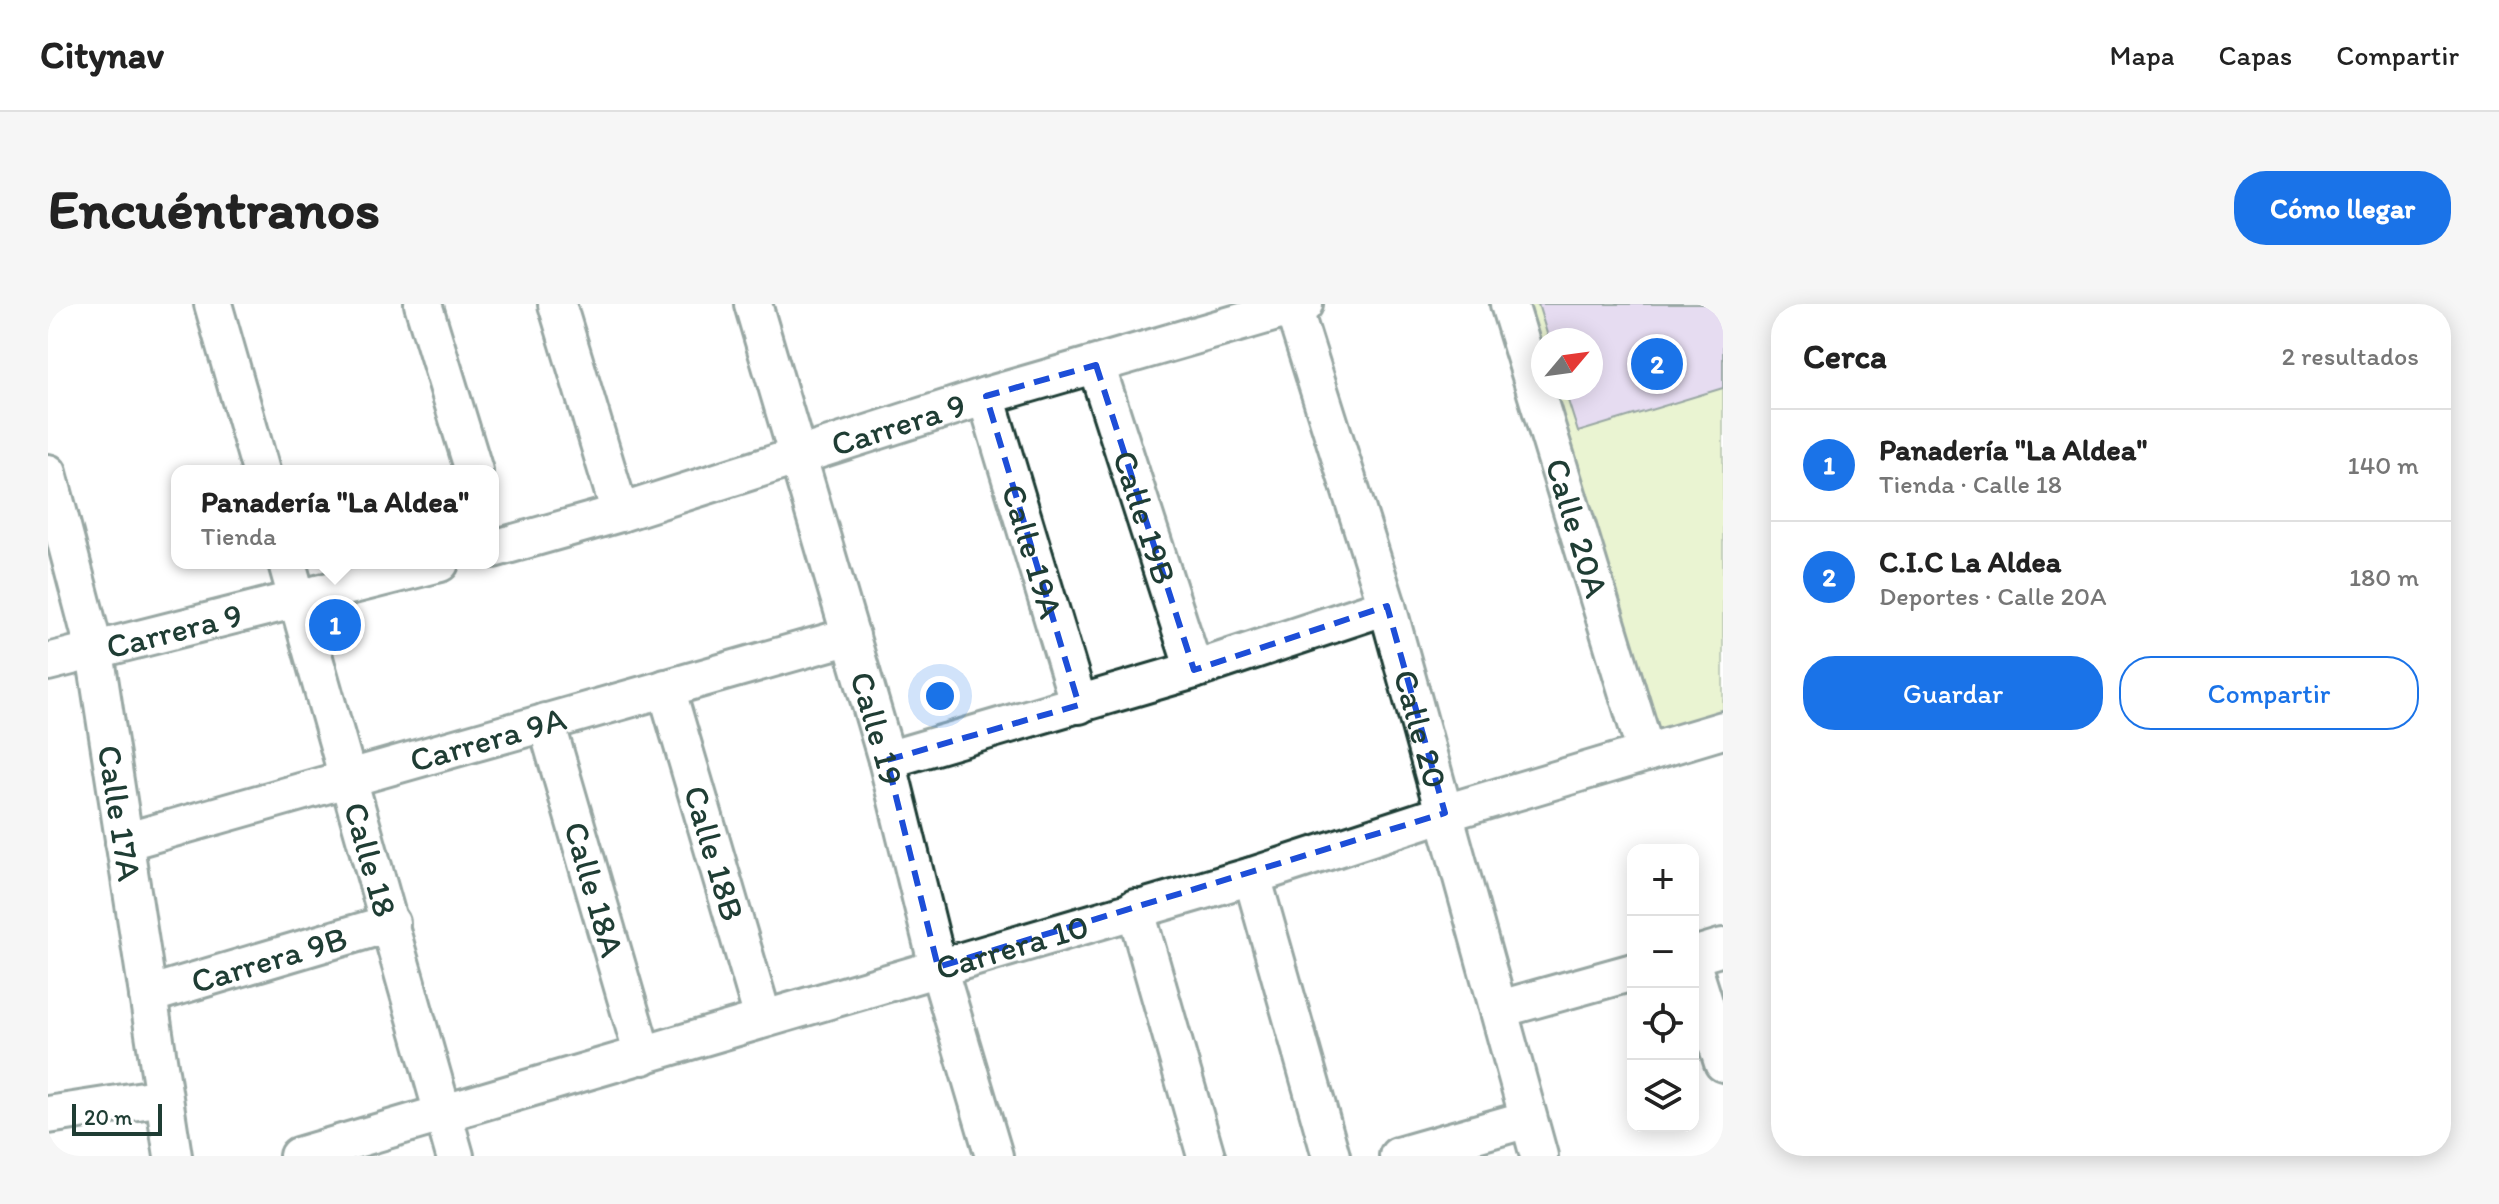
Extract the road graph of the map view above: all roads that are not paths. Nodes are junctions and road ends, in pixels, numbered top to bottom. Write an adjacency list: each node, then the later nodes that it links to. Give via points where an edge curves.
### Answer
1 (213, 304): 10 (street)
2 (423, 304): 11 (street)
3 (753, 304): 9 (street, Calle 19)
4 (1509, 304): 27 (street, Calle 20A)
5 (1296, 305): 7 (street, Carrera 9); 18 (street, Calle 20)
6 (567, 307): 13 (street)
7 (1096, 365): 8 (street, Carrera 9); 22 (street, Calle 19B)
8 (986, 396): 9 (street, Carrera 9); 24 (street, Calle 19A)
9 (798, 457): 13 (street, Carrera 9); 19 (street, Calle 19)
10 (259, 465)
11 (472, 465)
12 (48, 473): 20 (street, Calle 17A)
13 (620, 513): 14 (street, Carrera 9)
14 (499, 543)
15 (289, 569): 17 (street, Calle 18)
16 (416, 569): 17 (street, Carrera 9)
17 (298, 599): 20 (street, Carrera 9); 29 (street, Calle 18)
18 (1387, 606): 22 (street); 30 (street, Calle 20)
19 (851, 636): 23 (street, Carrera 9A); 28 (street, Calle 19)
20 (95, 652): 21 (street, Carrera 9); 31 (street, Calle 17A)
21 (48, 662)
22 (1194, 670): 24 (street)
23 (666, 688): 25 (street, Carrera 9A); 42 (street, Calle 18B)
24 (1079, 705): 28 (street)
25 (546, 722): 29 (street, Carrera 9A); 43 (street, Calle 18A)
26 (1723, 730): 27 (street, Carrera 10)
27 (1646, 753): 30 (street, Carrera 10)
28 (887, 760): 37 (street, Calle 19)
29 (349, 778): 31 (street, Carrera 9A); 34 (street, Calle 18)
30 (1445, 813): 32 (street, Carrera 10); 41 (street, Calle 20)
31 (124, 842): 40 (street, Calle 17A)
32 (1252, 876): 33 (street, Carrera 10); 54 (street)
33 (1135, 908): 37 (street, Carrera 10); 53 (street)
34 (391, 923): 40 (street, Carrera 9B); 47 (street, Calle 18)
35 (1723, 947): 36 (street)
36 (1699, 954)
37 (938, 967): 42 (street, Carrera 10); 52 (street, Calle 19)
38 (1627, 974): 41 (street)
39 (1699, 986): 44 (street)
40 (148, 995): 45 (street, Calle 17A)
41 (1500, 1009): 48 (street, Calle 20)
42 (763, 1018): 43 (street, Carrera 10)
43 (643, 1056): 47 (street, Carrera 10)
44 (1723, 1063)
45 (163, 1097): 46 (street); 49 (street, Calle 17A)
46 (48, 1115)
47 (443, 1115): 50 (street, Carrera 10); 51 (street, Calle 18)
48 (1528, 1119): 55 (street); 56 (street, Calle 20)
49 (173, 1156)
50 (298, 1156)
51 (455, 1156)
52 (994, 1156)
53 (1206, 1156)
54 (1331, 1156)
55 (1398, 1156)
56 (1539, 1156)

